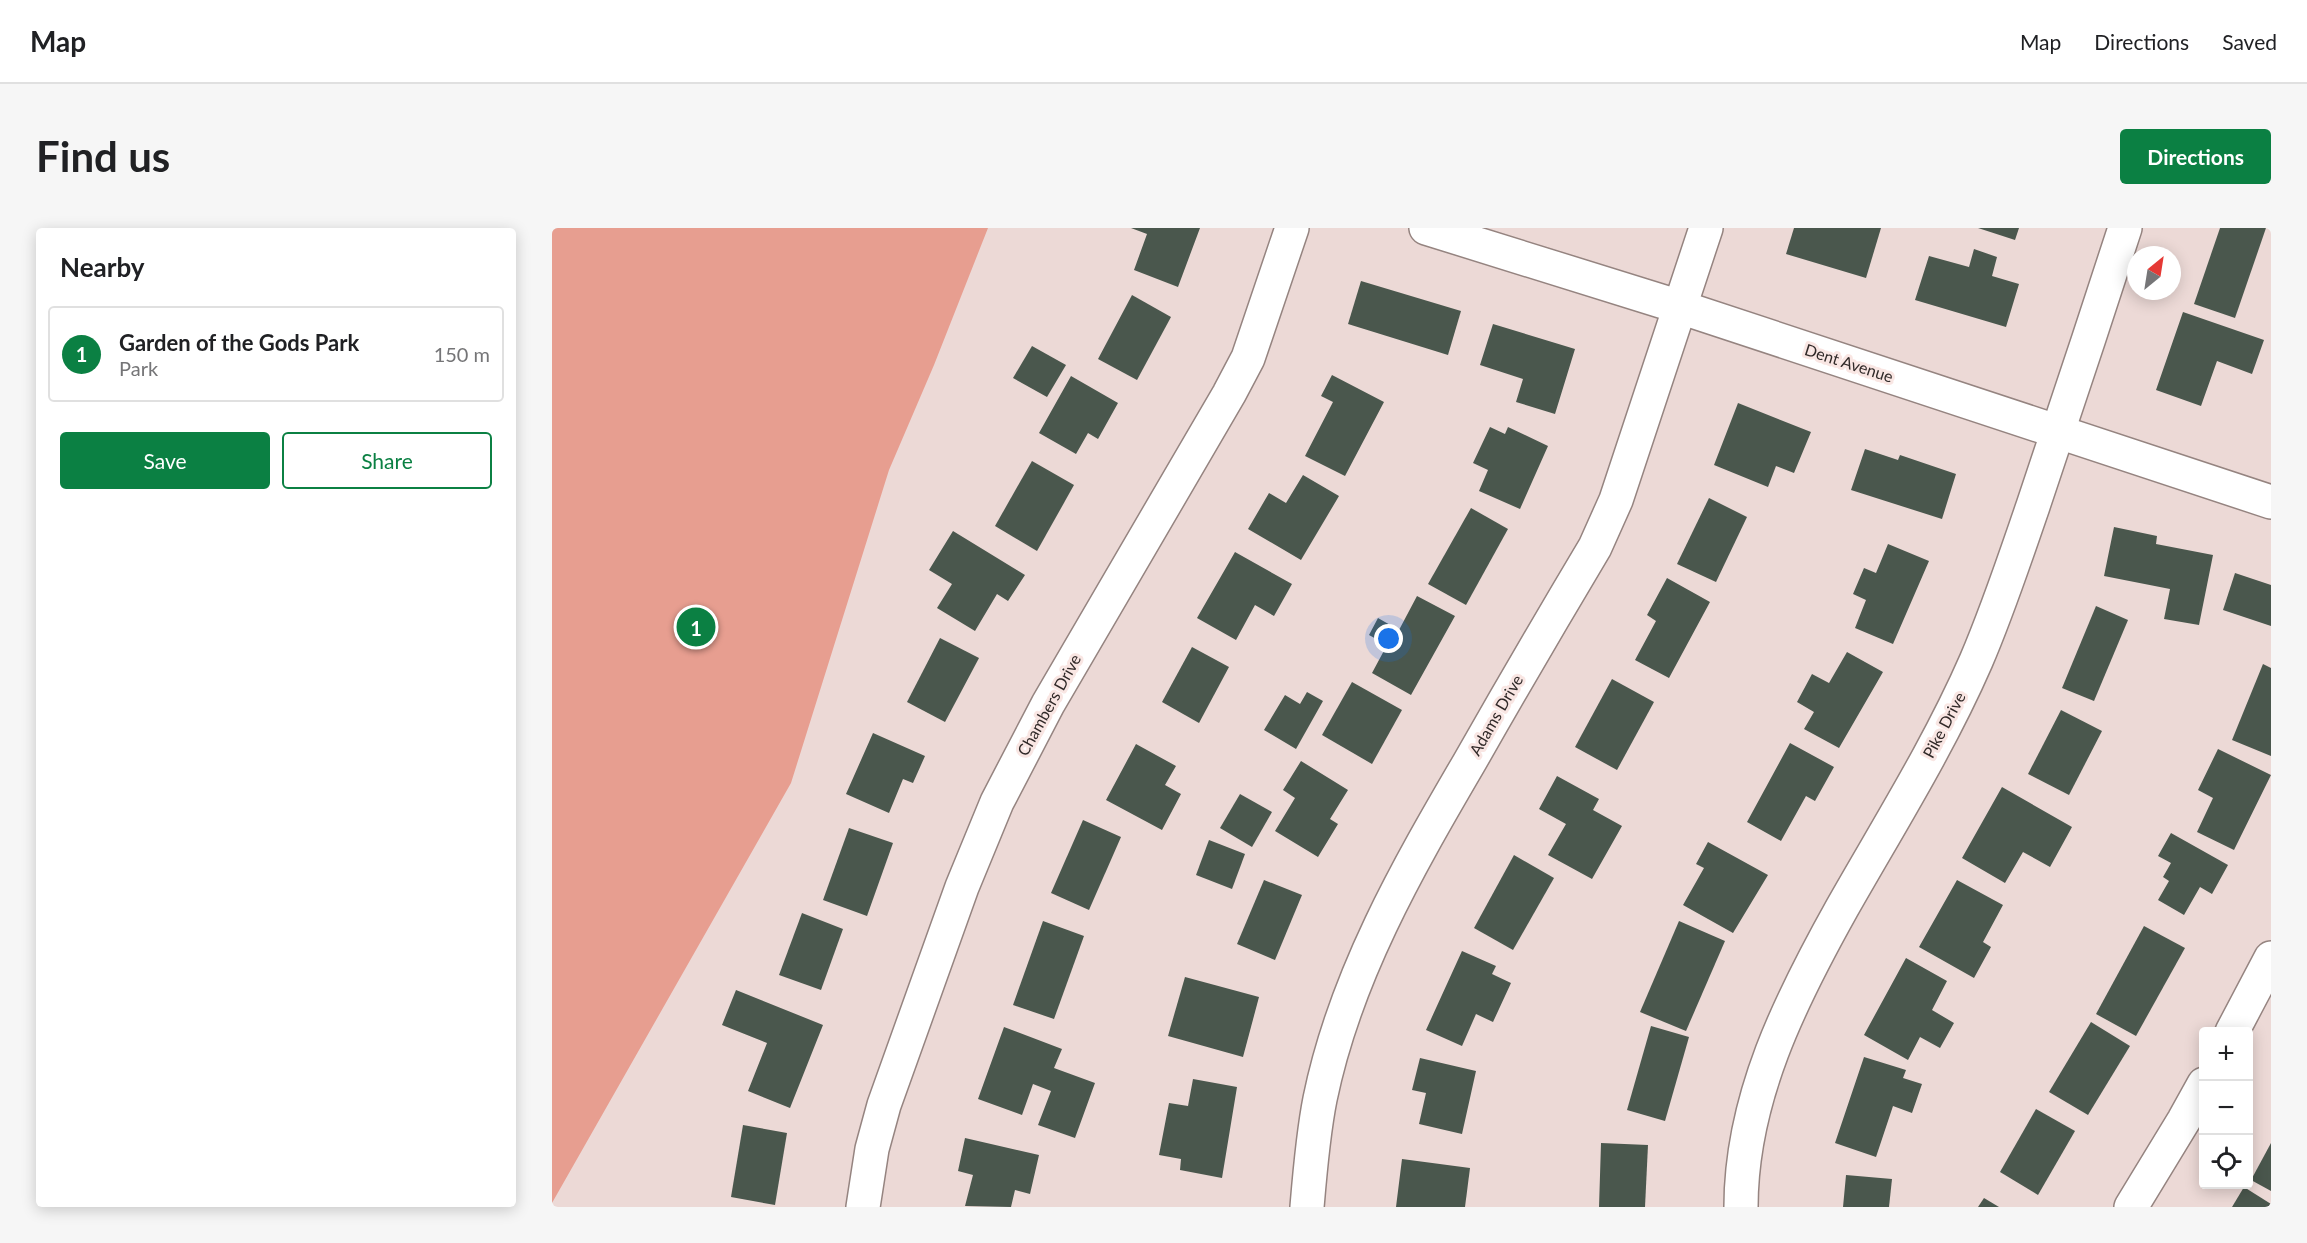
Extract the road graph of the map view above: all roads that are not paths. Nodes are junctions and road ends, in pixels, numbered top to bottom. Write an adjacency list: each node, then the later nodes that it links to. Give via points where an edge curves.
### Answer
1 (1292, 228): 11 (street, Chambers Drive, via 1248,358 1048,704 997,802 962,887 884,1105)
2 (1426, 228): 5 (street, Dent Avenue)
3 (1706, 228): 5 (street, Adams Drive)
4 (2125, 228): 6 (street, Pike Drive)
5 (1680, 308): 6 (street, Dent Avenue); 12 (street, Adams Drive, via 1616,500 1594,547 1426,836 1369,951 1347,1007 1320,1098)
6 (2058, 431): 7 (street, Dent Avenue); 13 (street, Pike Drive, via 1976,661 1952,712 1810,965 1785,1019 1768,1061 1746,1141)
7 (2271, 502)
8 (2271, 958): 9 (street)
9 (2235, 1027)
10 (2199, 1093): 14 (street)
11 (863, 1207)
12 (1307, 1207)
13 (1741, 1207)
14 (2131, 1207)

